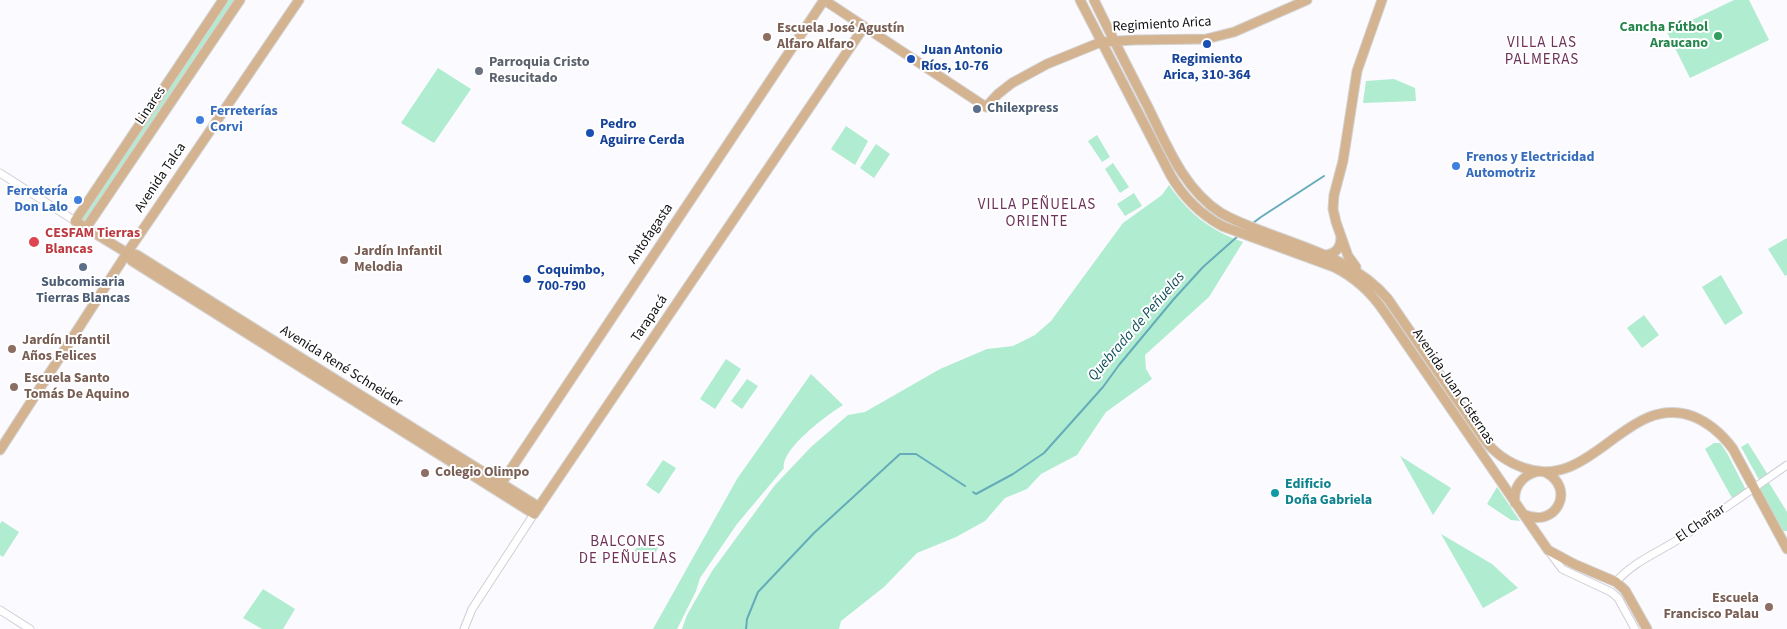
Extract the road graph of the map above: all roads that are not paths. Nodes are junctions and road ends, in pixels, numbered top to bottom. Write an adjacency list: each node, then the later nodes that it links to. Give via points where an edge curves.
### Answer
1 (223, 0): 13 (main road, Linares)
2 (240, 0): 14 (main road, Linares)
3 (299, 0): 16 (main road, Avenida Talca)
4 (824, 0): 9 (main road); 22 (main road, Antofagasta)
5 (1080, 0): 11 (main road)
6 (1094, 0): 10 (main road)
7 (1307, 0): 10 (main road, Regimiento Arica, via 1234,32 1206,39)
8 (1382, 0): 15 (main road, Avenida Juan Cisternas, via 1358,71 1334,195 1334,215)
9 (864, 27): 11 (main road, Regimiento Arica, via 986,107 1012,83 1047,64); 25 (main road, Tarapacá)
10 (1114, 41): 11 (main road, Regimiento Arica); 17 (main road, via 1181,170 1198,193 1226,216)
11 (1101, 42): 17 (main road, via 1171,176 1192,204 1231,230)
12 (0, 173): 13 (street, Avenida René Schneider)
13 (75, 221): 14 (main road, Avenida René Schneider)
14 (86, 228): 16 (main road, Avenida René Schneider)
15 (1340, 234): 17 (main road, via 1338,249); 18 (main road, Avenida Juan Cisternas)
16 (127, 253): 19 (main road, Avenida Talca); 22 (main road, Avenida René Schneider, via 137,255); 25 (main road, Avenida René Schneider, via 132,261)
17 (1321, 257): 18 (main road, Avenida Juan Cisternas, via 1343,262); 24 (main road, Avenida Juan Cisternas, via 1365,287 1378,302)
18 (1359, 272): 21 (main road, Avenida Juan Cisternas, via 1388,299 1487,443 1506,460)
19 (0, 450)
20 (1787, 465): 23 (street, El Chañar)
21 (1541, 471): 23 (main road, via 1560,470 1579,463 1642,420 1676,413 1695,418 1721,435 1733,450); 24 (main road, via 1520,481); 26 (main road, via 1554,477 1560,487 1558,506 1549,516 1535,518)
22 (501, 484): 25 (main road, Avenida René Schneider)
23 (1753, 489): 27 (main road); 29 (street, El Chañar, via 1636,564)
24 (1515, 503): 26 (main road, Avenida Juan Cisternas)
25 (537, 511): 32 (street, Tarapacá, via 472,609)
26 (1523, 514): 28 (main road, Avenida Juan Cisternas)
27 (1787, 549)
28 (1548, 550): 29 (main road, Avenida Juan Cisternas); 33 (street, Avenida Juan Cisternas, via 1562,569 1618,598)
29 (1616, 582): 34 (main road, Avenida Juan Cisternas, via 1625,590)
30 (0, 610): 31 (street)
31 (30, 629)
32 (464, 629)
33 (1635, 629)
34 (1647, 629)

